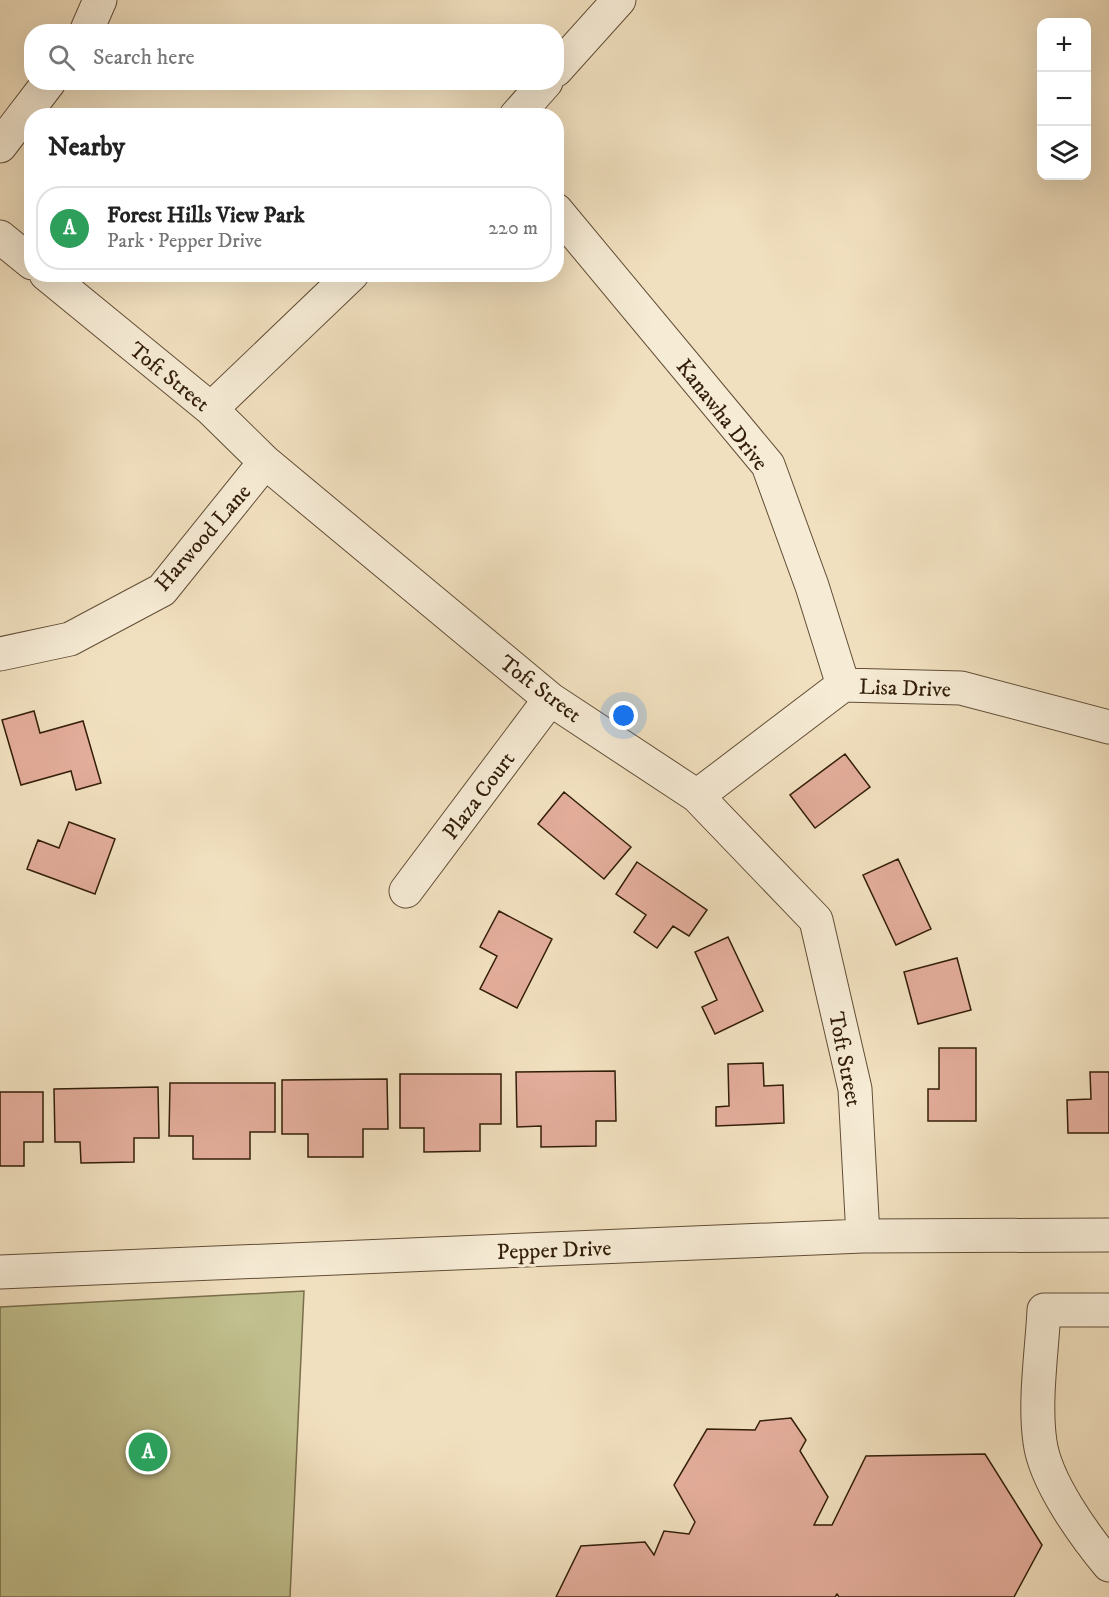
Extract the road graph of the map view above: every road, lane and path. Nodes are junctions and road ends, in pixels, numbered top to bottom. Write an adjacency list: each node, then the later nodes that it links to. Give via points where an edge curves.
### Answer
1 (100, 0): 3 (street)
2 (619, 0): 4 (street)
3 (90, 24)
4 (564, 61)
5 (43, 90): 7 (street)
6 (539, 90): 8 (street)
7 (29, 108)
8 (523, 108)
9 (24, 115): 10 (street)
10 (0, 146)
11 (564, 220): 19 (street, Kanawha Drive, via 768,465)
12 (0, 237): 13 (street)
13 (24, 256)
14 (56, 282): 16 (street, Toft Street)
15 (344, 282): 16 (street)
16 (211, 409): 17 (street, Toft Street)
17 (265, 462): 18 (street, Harwood Lane, via 162,590 70,639); 20 (street, Toft Street)
18 (0, 654)
19 (843, 685): 21 (street, Lisa Drive, via 961,688); 22 (street, Lisa Drive)
20 (550, 699): 22 (street, Toft Street); 23 (street, Plaza Court)
21 (1109, 727)
22 (697, 796): 25 (street, Toft Street, via 816,920 855,1089)
23 (405, 891)
24 (1109, 1235): 25 (street, Pepper Drive)
25 (863, 1236): 26 (street, Pepper Drive)
26 (0, 1272)
27 (1109, 1310): 28 (street, via 1044,1310 1039,1426 1042,1453 1053,1481)
28 (1109, 1565)

